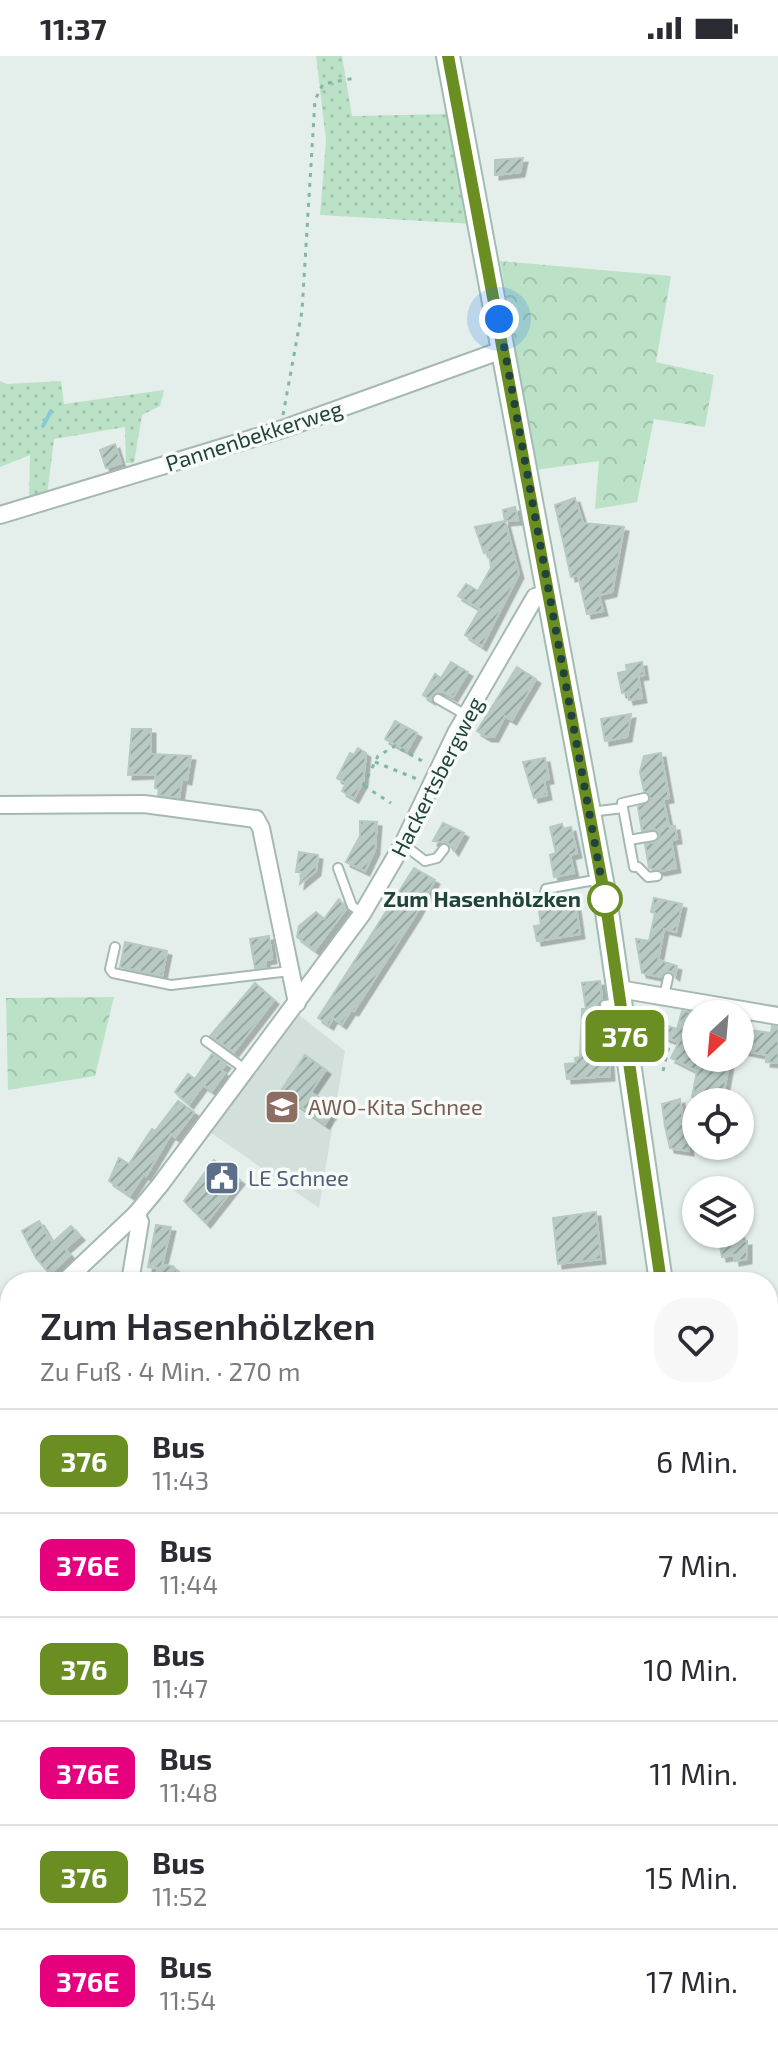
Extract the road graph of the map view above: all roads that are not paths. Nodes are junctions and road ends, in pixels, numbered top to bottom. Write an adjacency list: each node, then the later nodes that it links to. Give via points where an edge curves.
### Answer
1 (448, 56): 2 (main road)
2 (505, 349): 3 (street, Pannenbekkerweg, via 280,430); 4 (main road)
3 (0, 515)
4 (548, 593): 6 (street, Hackertsbergweg, via 535,597); 10 (main road)
5 (438, 699): 6 (lane)
6 (466, 715): 11 (street, Hackertsbergweg)
7 (644, 798): 9 (lane, via 622,803)
8 (0, 805): 23 (street, via 144,804 256,819)
9 (623, 808): 10 (lane); 13 (lane)
10 (589, 812): 19 (main road)
11 (407, 827): 15 (lane); 21 (street, Hackertsbergweg)
12 (653, 836): 13 (lane)
13 (629, 840): 18 (lane, via 634,867 648,877)
14 (444, 849): 15 (lane)
15 (425, 861): 17 (lane)
16 (338, 868): 21 (lane, via 352,906)
17 (435, 869)
18 (657, 876)
19 (601, 879): 20 (lane, via 546,889); 28 (main road)
20 (542, 905)
21 (362, 914): 27 (street, Hackertsbergweg)
22 (115, 947): 23 (lane, via 110,969 116,976 159,985)
23 (290, 971): 27 (street)
24 (668, 978): 25 (lane)
25 (664, 997): 26 (street); 28 (street)
26 (682, 1002)
27 (297, 1003): 32 (street, Hackertsbergweg)
28 (620, 1003): 36 (main road)
29 (778, 1016): 30 (street)
30 (754, 1020)
31 (206, 1041): 32 (lane)
32 (246, 1071): 33 (street, Hackertsbergweg)
33 (136, 1214): 34 (street, Hackertsbergweg); 35 (street, via 140,1222)
34 (75, 1272)
35 (132, 1272)
36 (660, 1272)

